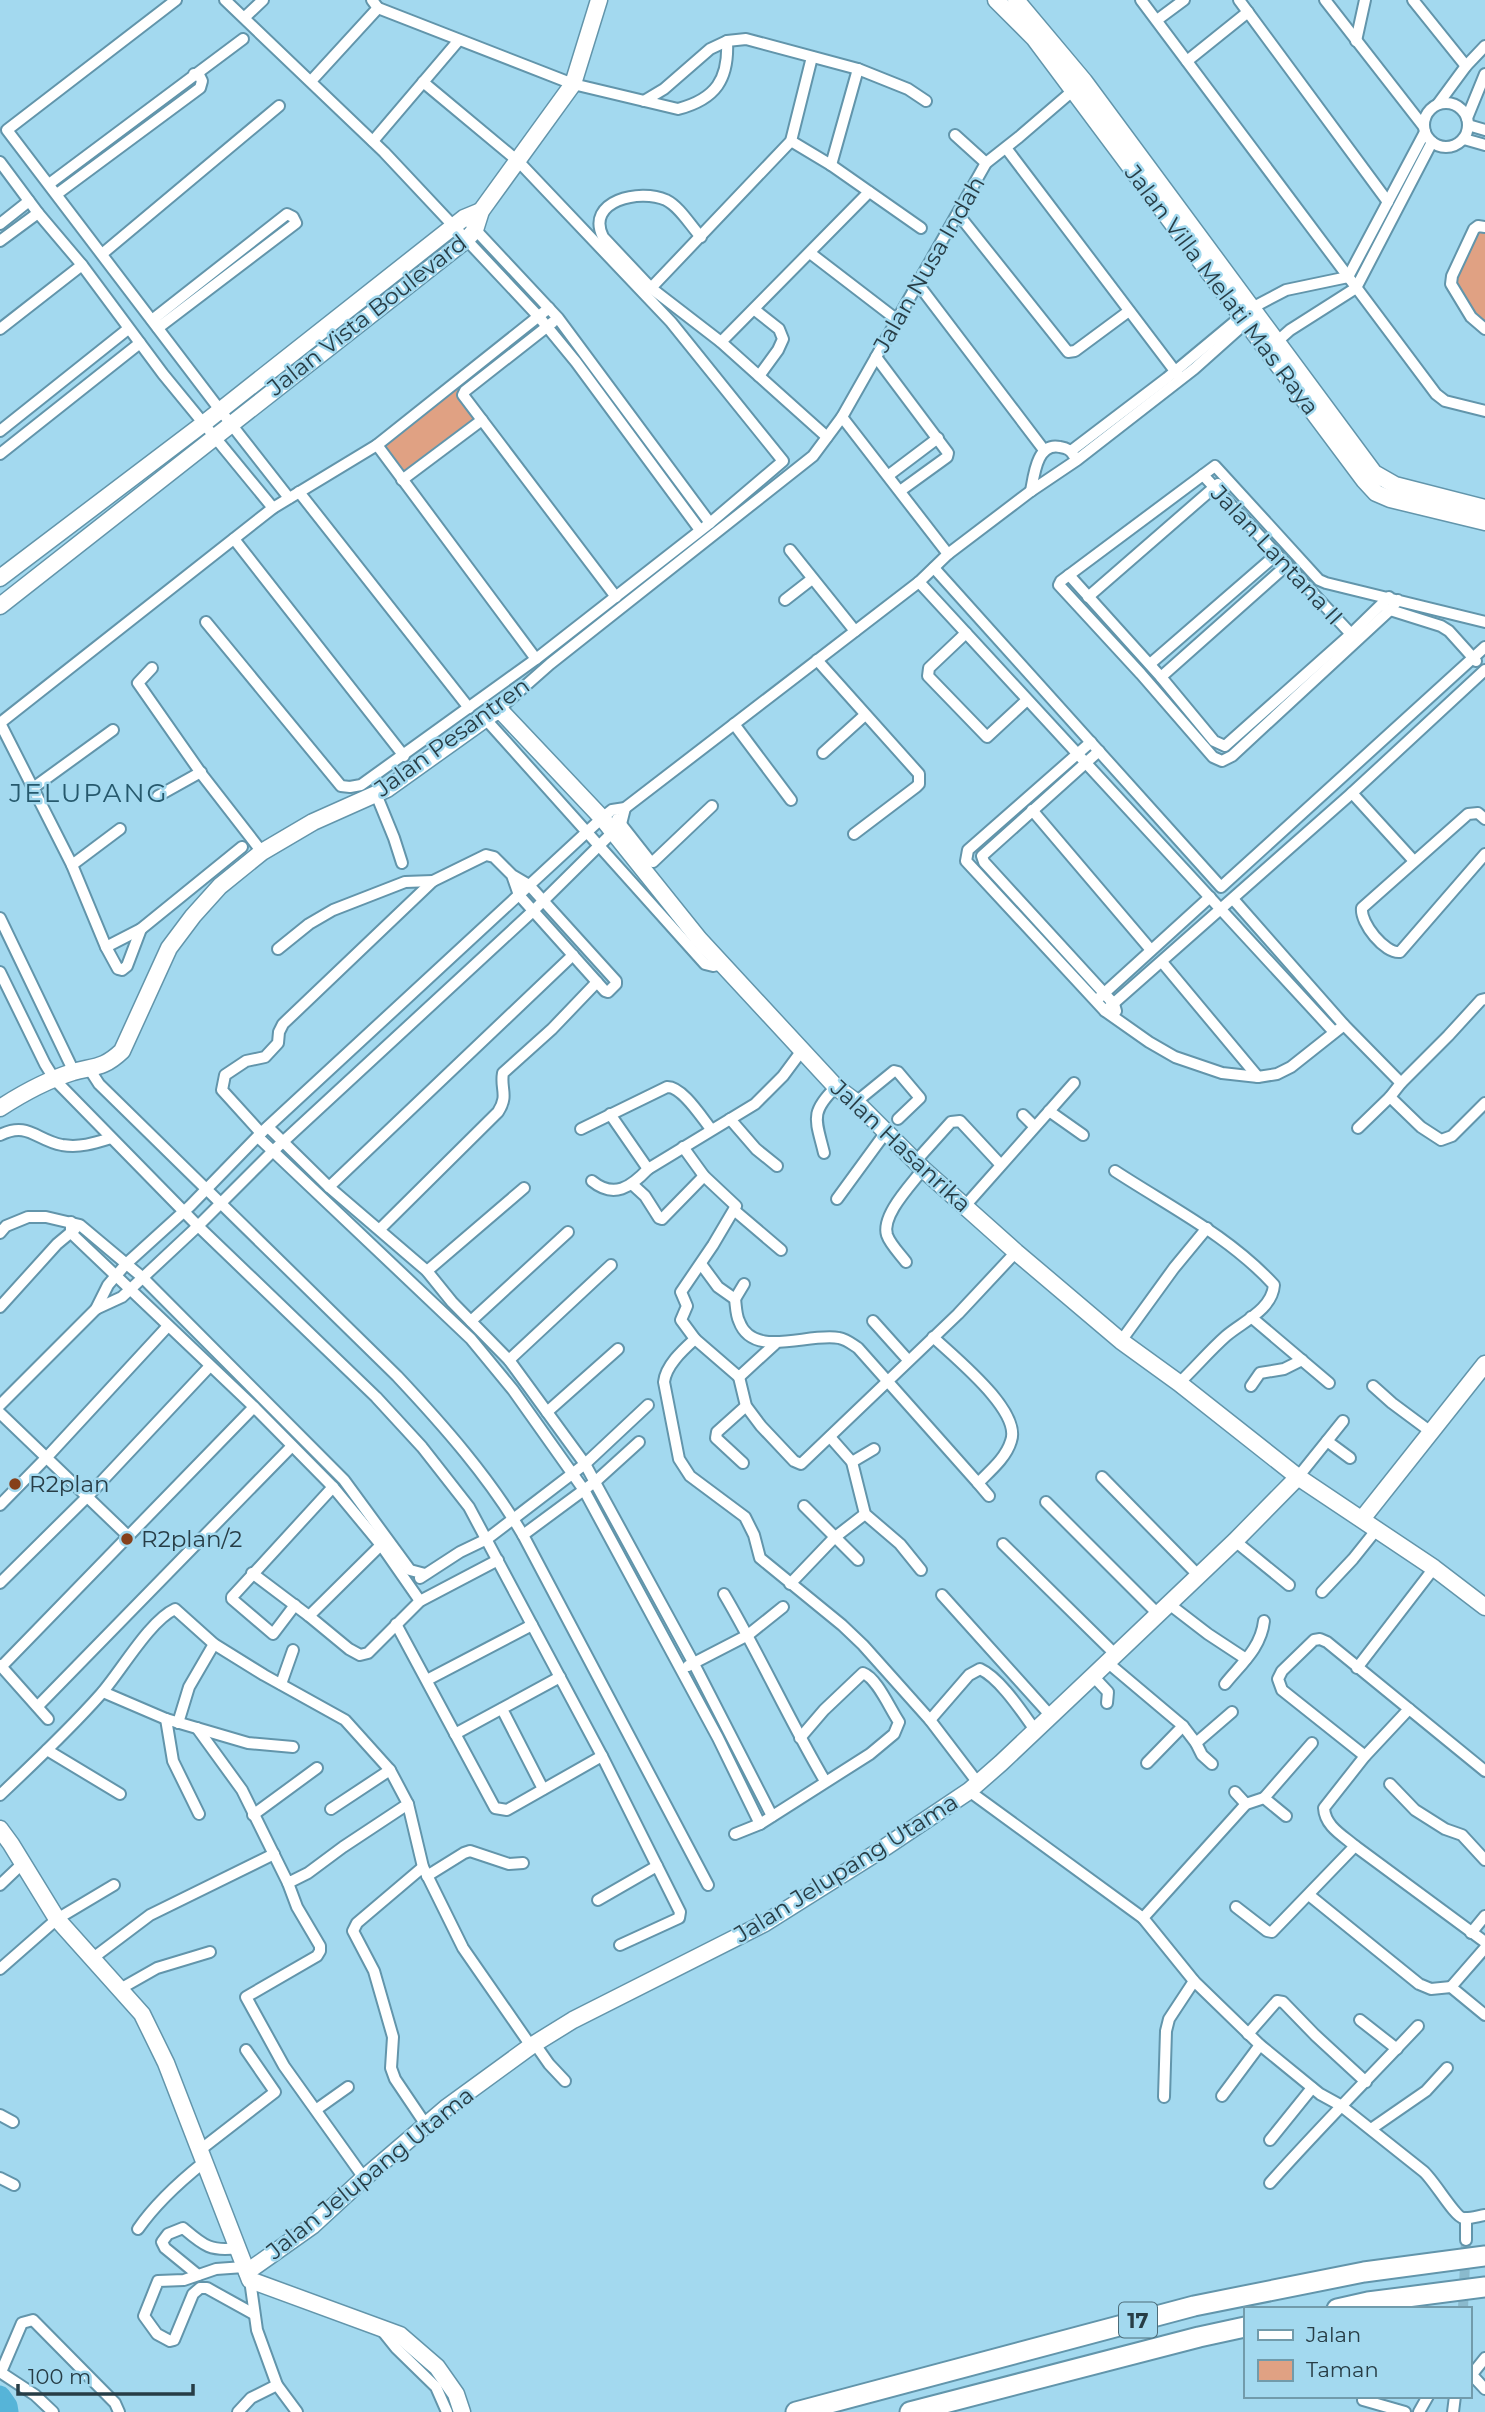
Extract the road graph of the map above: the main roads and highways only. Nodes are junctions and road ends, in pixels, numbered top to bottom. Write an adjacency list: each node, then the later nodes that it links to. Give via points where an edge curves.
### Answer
1 (1485, 2256): 5 (highway, 17, via 1364,2272 1194,2306)
2 (1485, 2287): 3 (highway)
3 (1346, 2307)
4 (1244, 2328): 6 (highway, 17)
5 (796, 2412)
6 (910, 2412)

